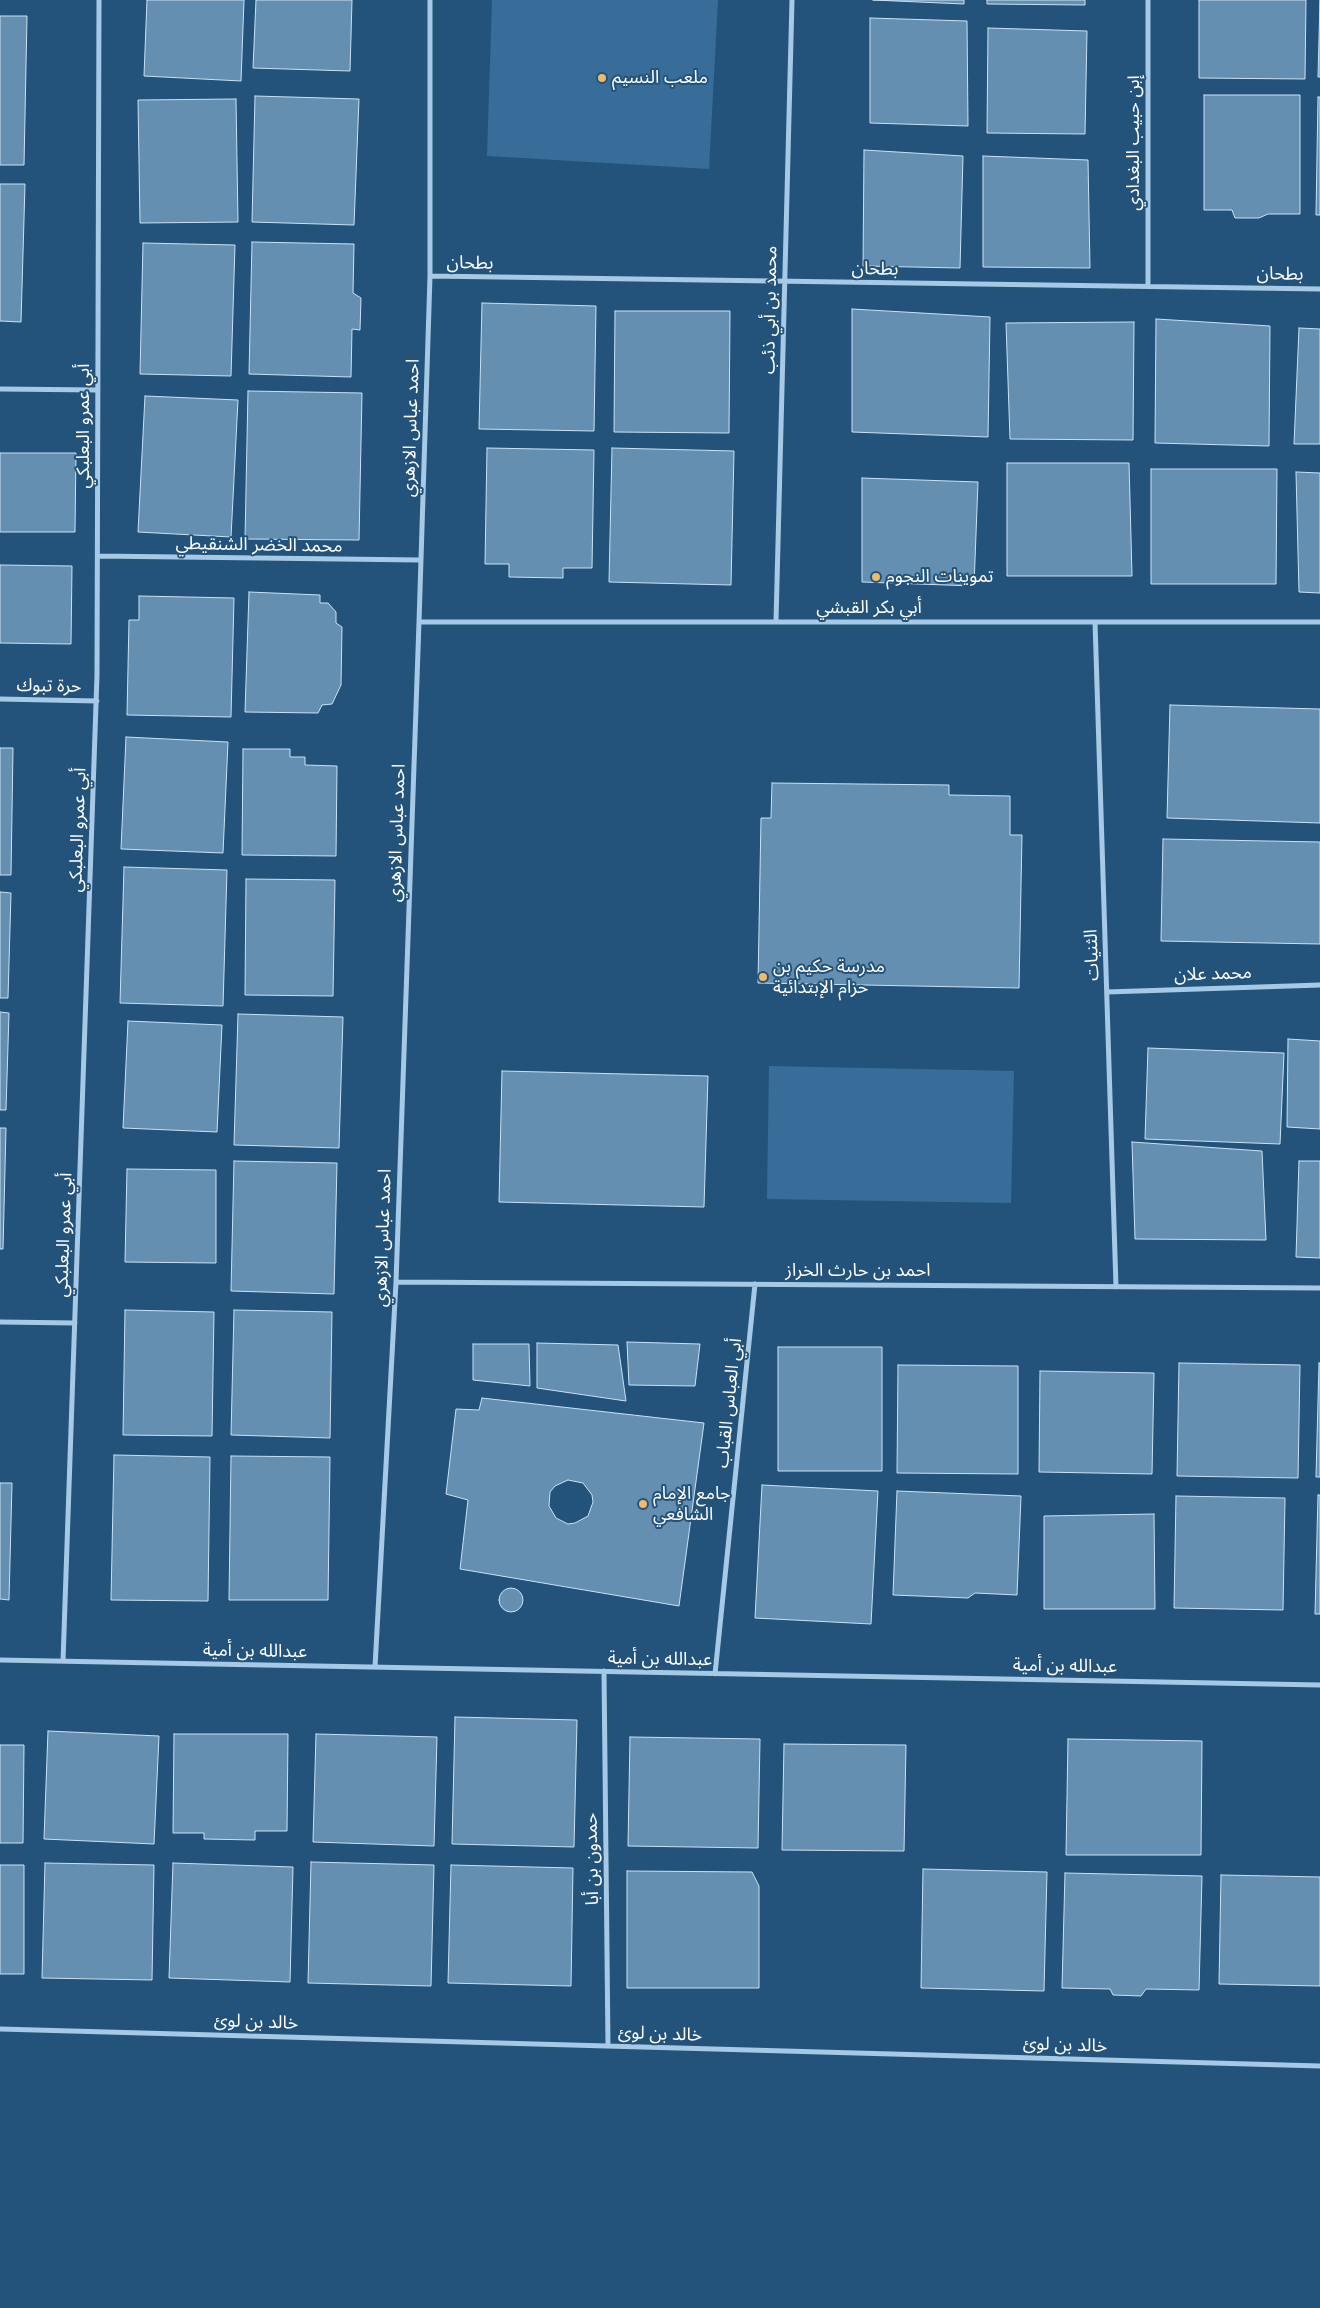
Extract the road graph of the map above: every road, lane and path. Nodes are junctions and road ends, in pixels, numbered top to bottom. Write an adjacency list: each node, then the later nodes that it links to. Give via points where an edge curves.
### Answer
1 (99, 0): 10 (street, أبي عمرو البعلبكي)
2 (430, 0): 5 (street, احمد عباس الازهري)
3 (792, 0): 6 (street, محمد بن أبي ذئب)
4 (1148, 0): 7 (street, إبن حبيب البغدادي)
5 (430, 276): 6 (street, بطحان); 12 (street, احمد عباس الازهري)
6 (785, 282): 7 (street, بطحان); 13 (street, محمد بن أبي ذئب)
7 (1148, 286): 8 (street, بطحان)
8 (1320, 288)
9 (0, 389): 10 (street)
10 (98, 390): 11 (street, أبي عمرو البعلبكي)
11 (98, 556): 12 (street, محمد الخضر الشنقيطي); 18 (street, أبي عمرو البعلبكي)
12 (420, 560): 14 (street, احمد عباس الازهري)
13 (776, 621): 14 (street, أبي بكر القبشي); 15 (street, أبي بكر القبشي)
14 (419, 622): 21 (street, احمد عباس الازهري)
15 (1095, 622): 16 (street, أبي بكر القبشي); 20 (street, الثنيات)
16 (1320, 622)
17 (0, 699): 18 (street, حرة تبوك)
18 (96, 701): 26 (street, أبي عمرو البعلبكي)
19 (1320, 985): 20 (street, محمد علان)
20 (1107, 992): 23 (street, الثنيات)
21 (396, 1282): 22 (street, احمد بن حارث الخراز); 29 (street, احمد عباس الازهري)
22 (755, 1284): 23 (street, احمد بن حارث الخراز); 31 (street, أبي العباس القباب)
23 (1116, 1287): 24 (street, احمد بن حارث الخراز)
24 (1320, 1288)
25 (0, 1322): 26 (street)
26 (75, 1323): 28 (street, أبي عمرو البعلبكي)
27 (0, 1660): 28 (street, عبدالله بن أمية)
28 (63, 1661): 29 (street, عبدالله بن أمية)
29 (375, 1667): 30 (street, عبدالله بن أمية)
30 (604, 1671): 31 (street, عبدالله بن أمية); 34 (street, حمدون بن أبا)
31 (715, 1674): 32 (street, عبدالله بن أمية)
32 (1320, 1685)
33 (0, 2029): 34 (street, خالد بن لوئ)
34 (608, 2046): 35 (street, خالد بن لوئ)
35 (1320, 2066)

